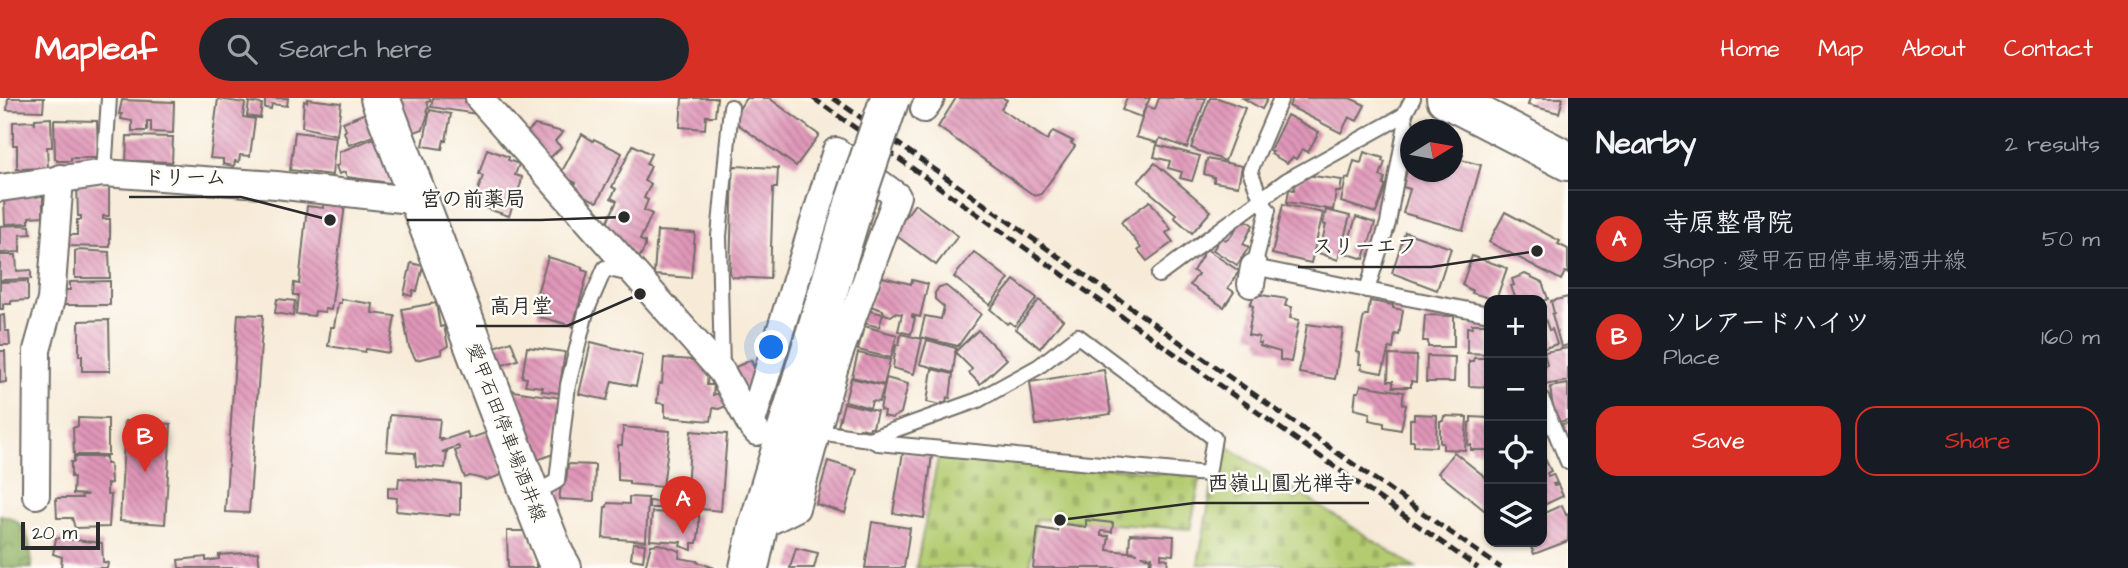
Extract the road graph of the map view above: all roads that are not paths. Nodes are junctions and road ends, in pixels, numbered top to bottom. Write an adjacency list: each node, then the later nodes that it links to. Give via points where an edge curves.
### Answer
1 (109, 98): 12 (lane)
2 (380, 98): 16 (main road, 愛甲石田停車場酒井線)
3 (479, 98): 17 (street)
4 (1281, 98): 15 (lane, via 1250,171)
5 (1413, 98): 10 (lane)
6 (1446, 98): 9 (main road)
7 (915, 102): 26 (main road, bridge, via 855,201)
8 (731, 107): 21 (lane, via 719,236)
9 (1486, 107): 11 (main road)
10 (1404, 116): 15 (lane); 19 (lane, via 1388,223)
11 (1568, 161)
12 (104, 173): 13 (street); 16 (street)
13 (60, 178): 14 (street); 28 (street, via 51,300 37,350 28,466)
14 (0, 188)
15 (1262, 198): 18 (lane); 19 (lane, via 1268,209 1252,275)
16 (419, 201): 29 (main road, 愛甲石田停車場酒井線)
17 (635, 275): 21 (street); 29 (lane, via 605,268 586,312 568,385 557,481)
18 (1159, 275)
19 (1367, 290): 20 (lane)
20 (1484, 313)
21 (722, 372): 23 (street)
22 (1547, 412): 27 (lane)
23 (751, 425): 24 (street, via 836,151 897,196 835,366); 26 (street)
24 (818, 432): 25 (lane); 30 (street, via 796,508)
25 (869, 439): 25 (lane, via 978,400 1038,367 1078,336 1214,438 1208,474)
26 (780, 456): 30 (main road)
27 (1568, 462)
28 (36, 495)
29 (531, 496): 31 (main road, 愛甲石田停車場酒井線)
30 (758, 527): 32 (main road)
31 (562, 568)
32 (749, 568)

